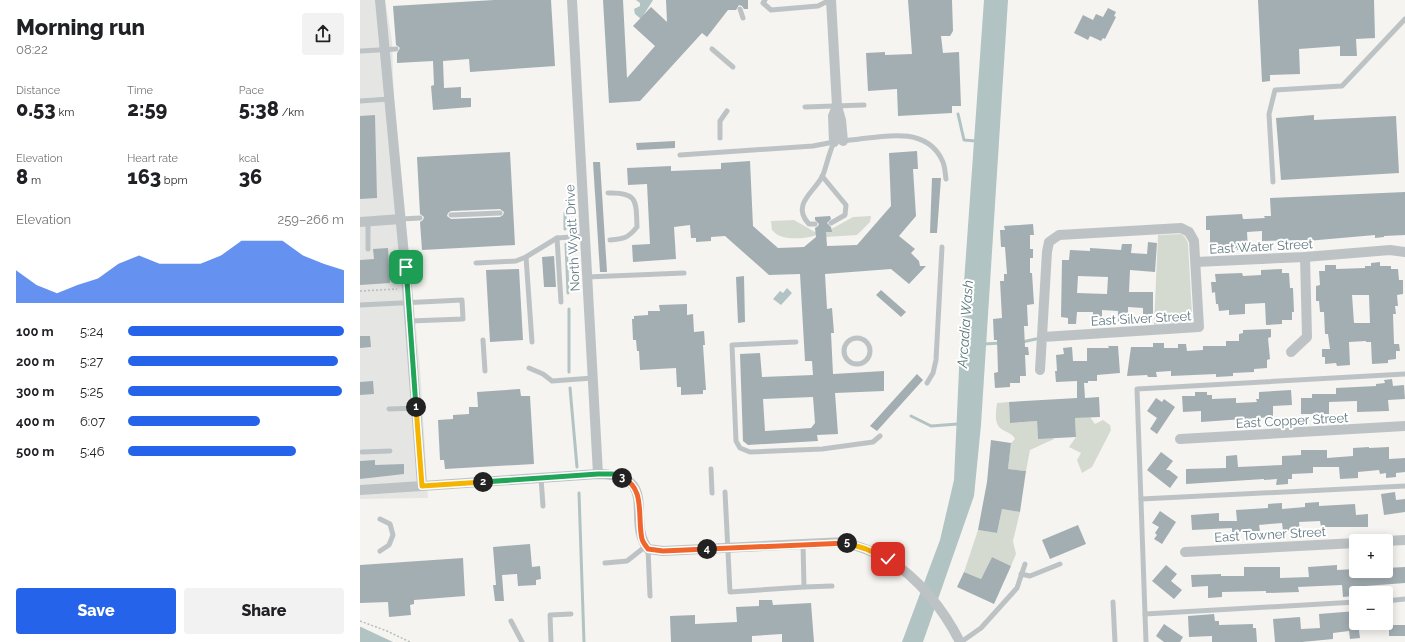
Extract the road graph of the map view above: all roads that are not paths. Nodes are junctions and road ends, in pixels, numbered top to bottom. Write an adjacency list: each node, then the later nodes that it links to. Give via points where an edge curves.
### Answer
1 (380, 0): 10 (street)
2 (572, 0): 33 (street, North Wyatt Drive)
3 (765, 0): 4 (lane, via 763,3 771,10 818,6)
4 (831, 0): 16 (street)
5 (740, 10): 6 (lane)
6 (743, 18)
7 (1405, 19): 24 (lane, via 1342,86 1275,90 1269,114)
8 (396, 49): 10 (lane)
9 (712, 49): 12 (lane)
10 (385, 50): 11 (lane); 13 (street)
11 (361, 51)
12 (733, 68)
13 (389, 100): 14 (lane); 29 (street)
14 (360, 101)
15 (864, 105): 16 (lane)
16 (837, 106): 17 (lane); 20 (street, via 833,116)
17 (805, 107)
18 (727, 111): 19 (lane, via 720,121)
19 (720, 138)
20 (838, 142): 21 (lane); 22 (lane, via 827,159); 23 (lane, via 899,135 919,138 934,149 943,161)
21 (680, 155)
22 (822, 176): 31 (lane, via 846,205 845,215); 32 (lane, via 803,204 805,220 809,224)
23 (946, 179)
24 (1273, 182)
25 (608, 193): 35 (lane, via 630,196 636,204 637,212 637,227 631,235)
26 (500, 213): 27 (lane)
27 (451, 216)
28 (420, 218): 29 (lane)
29 (401, 219): 30 (street); 45 (street)
30 (364, 222): 37 (lane)
31 (831, 223)
32 (815, 224)
33 (585, 236): 34 (lane); 44 (street, North Wyatt Drive)
34 (557, 238): 39 (lane); 46 (lane)
35 (610, 240)
36 (942, 247): 60 (lane, via 936,360)
37 (368, 249)
38 (1405, 252): 40 (street, East Water Street, via 1390,250)
39 (526, 257): 42 (lane, via 516,261); 52 (lane)
40 (1305, 257): 41 (street, East Water Street); 54 (street, via 1307,337)
41 (1196, 262): 49 (street, East Silver Street, via 1198,328); 49 (street, East Water Street, via 1194,241 1189,232 1181,228 1059,235 1049,242 1047,252)
42 (476, 263)
43 (684, 273): 44 (lane)
44 (587, 277): 59 (street, North Wyatt Drive)
45 (408, 302): 47 (lane); 48 (street); 48 (lane, via 462,300 463,319)
46 (560, 302)
47 (360, 305)
48 (410, 321): 61 (street)
49 (1043, 337): 56 (street)
50 (483, 340): 57 (lane)
51 (864, 340): 51 (lane, via 855,338 847,343 844,351 850,362 858,364 868,359 870,346)
52 (532, 342)
53 (796, 342): 64 (lane, via 732,345 736,441 740,448 750,452 822,449 873,442)
54 (1291, 352)
55 (529, 368): 59 (lane, via 552,381)
56 (1040, 370)
57 (485, 371)
58 (1405, 374): 76 (lane, via 1137,389)
59 (593, 378): 69 (street, North Wyatt Drive)
60 (927, 383)
61 (416, 408): 62 (lane); 71 (street)
62 (389, 409)
63 (1405, 426): 65 (street, East Copper Street)
64 (880, 436)
65 (1180, 439)
66 (390, 451): 67 (lane)
67 (362, 452)
68 (711, 469): 75 (lane)
69 (598, 474): 70 (street); 83 (street, via 613,474 630,481 638,495 642,541)
70 (541, 478): 71 (street); 77 (lane)
71 (422, 486): 73 (street)
72 (1405, 486): 76 (lane)
73 (360, 490)
74 (725, 492): 84 (lane)
75 (712, 493)
76 (1141, 499): 99 (lane)
77 (543, 506)
78 (380, 519): 85 (lane, via 390,524 393,535 389,545)
79 (1405, 540): 80 (street)
80 (1393, 541)
81 (1349, 543): 86 (street, East Towner Street)
82 (803, 544): 84 (street); 92 (lane); 103 (street, via 844,542 888,559 918,583)
83 (647, 548): 84 (street, via 663,551); 87 (lane, via 627,561); 93 (lane)
84 (728, 548): 92 (lane, via 730,592)
85 (380, 551)
86 (1185, 552)
87 (605, 563)
88 (1025, 564): 90 (lane)
89 (1060, 564): 90 (lane, via 1030,576)
90 (1021, 574): 103 (lane, via 1017,588 980,628)
91 (832, 586): 92 (lane)
92 (804, 587)
93 (650, 596)
94 (1393, 600): 95 (lane)
95 (1405, 600)
96 (1113, 602): 104 (lane)
97 (1349, 602): 99 (lane)
98 (571, 614): 102 (lane, via 550,615)
99 (1145, 614): 105 (lane)
100 (511, 621): 101 (lane)
101 (522, 642)
102 (551, 642)
103 (960, 642)
104 (1115, 642)
105 (1146, 642)

